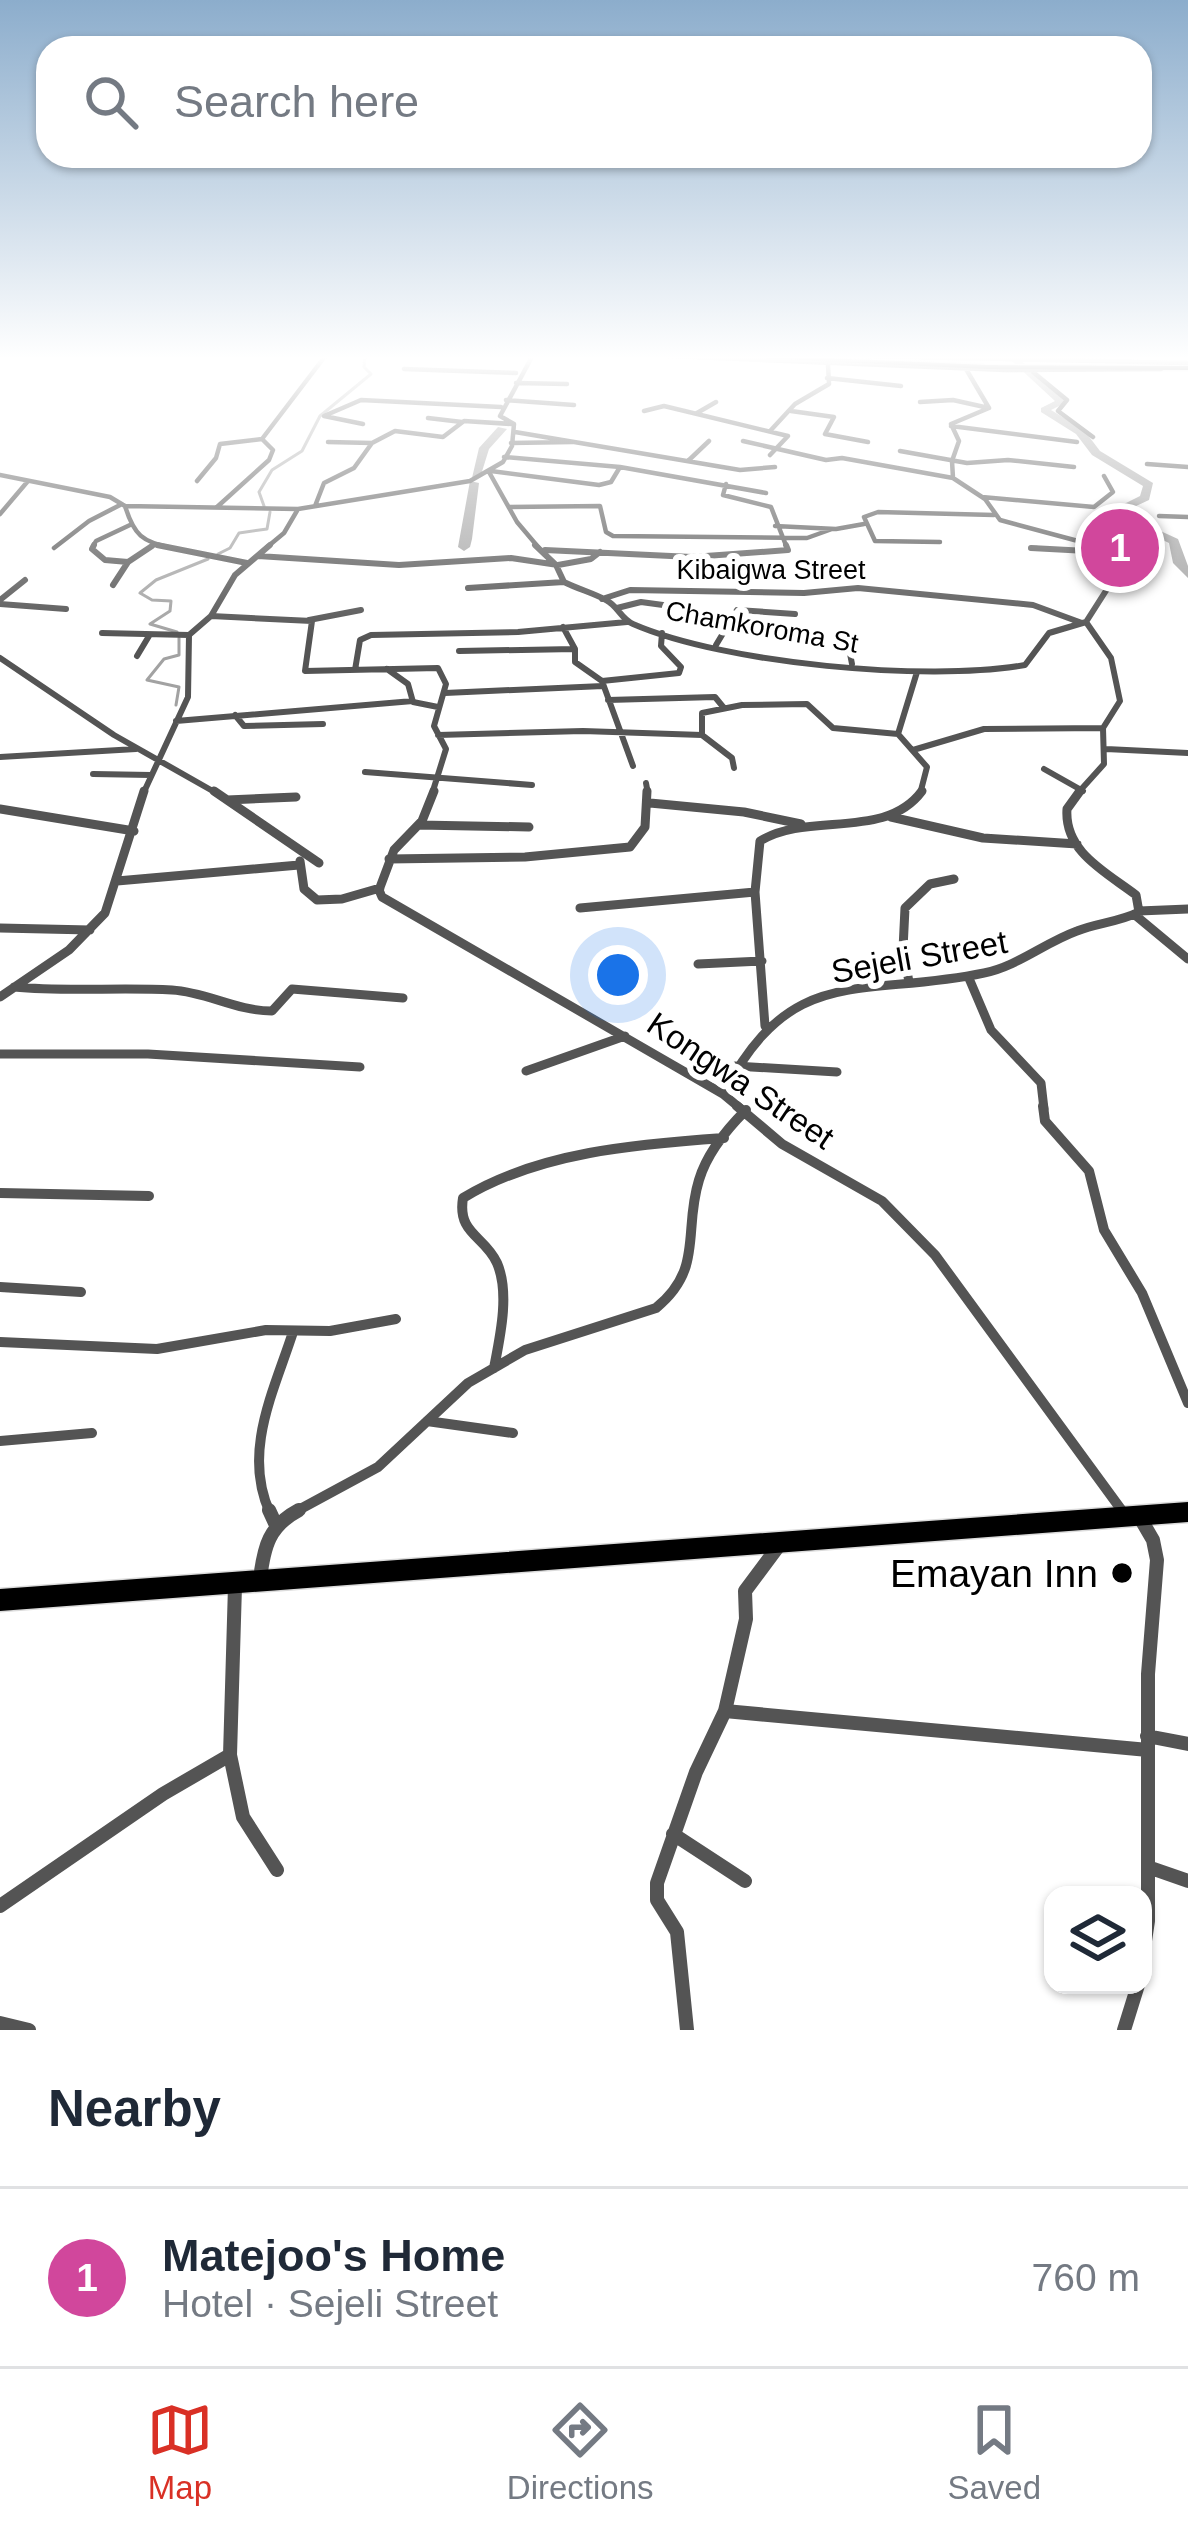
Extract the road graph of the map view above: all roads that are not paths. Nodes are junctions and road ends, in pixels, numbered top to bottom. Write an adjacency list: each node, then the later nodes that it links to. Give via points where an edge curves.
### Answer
1 (219, 450): 30 (street)
2 (273, 450): 37 (street)
3 (367, 450): 35 (street, via 354,468 324,483)
4 (507, 450): 13 (street)
5 (633, 450): 14 (street)
6 (700, 450): 14 (street)
7 (775, 450): 12 (street)
8 (787, 450): 24 (street)
9 (956, 450): 16 (street)
10 (1004, 450): 15 (street)
11 (900, 451): 16 (street)
12 (770, 454)
13 (503, 457): 19 (street); 23 (street)
14 (689, 460): 22 (street)
15 (1010, 460): 16 (street); 20 (street)
16 (952, 461): 27 (street)
17 (1148, 464): 21 (street)
18 (775, 466): 22 (street)
19 (620, 467): 23 (street, via 603,485); 31 (street)
20 (1074, 467)
21 (1188, 467)
22 (740, 470): 31 (street)
23 (490, 471): 35 (street, via 447,489); 36 (street)
24 (924, 473): 27 (street); 29 (street)
25 (0, 475): 28 (street)
26 (1104, 476): 33 (street, via 1113,492 1094,507)
27 (953, 478): 33 (street)
28 (28, 481): 34 (street); 39 (street)
29 (908, 481)
30 (197, 482)
31 (727, 484): 32 (street); 45 (street, via 723,495 770,506)
32 (766, 493)
33 (982, 497): 40 (street)
34 (124, 505): 37 (street); 44 (street); 50 (street)
35 (315, 506): 38 (street)
36 (509, 507): 47 (street, via 598,506 610,536); 52 (street)
37 (217, 508): 38 (street)
38 (298, 509): 55 (street)
39 (0, 514)
40 (994, 515): 43 (street, via 878,512 866,514); 53 (street, via 1072,538)
41 (1159, 516): 42 (street)
42 (1188, 517)
43 (864, 524): 46 (street); 48 (street, via 875,541)
44 (130, 525): 49 (street); 56 (street, via 92,548 105,560)
45 (775, 526): 46 (street); 47 (street)
46 (832, 529): 47 (street)
47 (781, 538): 54 (street, via 788,549 781,552)
48 (940, 542)
49 (152, 546): 56 (street); 57 (street)
50 (54, 548)
51 (1031, 548): 53 (street)
52 (544, 550): 54 (street); 58 (street)
53 (1087, 551): 73 (street, via 1109,591)
54 (600, 552): 58 (street)
55 (257, 556): 57 (street); 58 (street, via 399,565 511,558)
56 (128, 562): 61 (street)
57 (248, 563): 70 (street)
58 (558, 566): 60 (street)
59 (26, 580): 64 (street)
60 (564, 582): 62 (street); 63 (street, Chamkoroma St)
61 (113, 585)
62 (468, 588)
63 (602, 599): 65 (street, Chamkoroma St); 73 (street, Kibaigwa Street, via 630,590 858,588 1033,605)
64 (0, 602): 67 (street)
65 (617, 608): 66 (street); 72 (street, Chamkoroma St)
66 (685, 608)
67 (66, 609)
68 (361, 610): 71 (street)
69 (795, 614): 80 (street, via 737,610)
70 (211, 616): 71 (street); 78 (street)
71 (309, 620): 87 (street, via 305,671)
72 (627, 622): 74 (street); 76 (street, Chamkoroma St)
73 (1084, 622): 88 (street, Chamkoroma St, via 1049,633 1019,667); 98 (street, via 1106,646 1117,680 1118,709)
74 (563, 627): 81 (street); 87 (street, via 371,634 360,640)
75 (102, 633): 79 (street)
76 (662, 633): 80 (street, Chamkoroma St); 89 (street, via 661,646 679,673)
77 (846, 633): 85 (street)
78 (189, 634): 79 (street); 96 (street, via 188,697)
79 (149, 636): 83 (street)
80 (716, 645): 85 (street, Chamkoroma St)
81 (575, 649): 82 (street); 89 (street, via 577,664)
82 (459, 651)
83 (137, 656)
84 (2, 661): 103 (street)
85 (852, 664): 88 (street, Chamkoroma St)
86 (387, 669): 87 (street); 90 (street, via 436,667); 92 (street, via 408,684)
87 (356, 670)
88 (917, 673): 101 (street)
89 (602, 683): 90 (street); 91 (street)
90 (445, 693): 93 (street)
91 (608, 700): 94 (street, via 715,697); 99 (street)
92 (413, 701): 93 (street); 95 (street)
93 (438, 707): 102 (street)
94 (724, 708): 100 (street, via 701,713); 101 (street, via 809,704 833,728)
95 (235, 715): 96 (street); 97 (street, via 244,726)
96 (176, 722): 108 (street)
97 (323, 724)
98 (1103, 728): 104 (street); 105 (street, via 995,724)
99 (621, 731): 100 (street); 102 (street); 109 (street)
100 (702, 734): 110 (street)
101 (898, 734): 105 (street)
102 (438, 735): 115 (street, via 446,755)
103 (142, 749): 107 (street); 108 (street)
104 (1106, 749): 106 (street); 118 (street)
105 (913, 750): 123 (street, via 929,781)
106 (1188, 753)
107 (0, 757)
108 (160, 759): 114 (street); 120 (street)
109 (633, 766)
110 (734, 768)
111 (1044, 769): 118 (street)
112 (365, 772): 115 (street)
113 (93, 774): 114 (street)
114 (151, 775): 127 (street)
115 (436, 778): 117 (street); 124 (street)
116 (646, 783): 121 (street)
117 (532, 785)
118 (1082, 791): 128 (street, via 1067,810)
119 (296, 797): 120 (street)
120 (227, 800): 129 (street)
121 (650, 803): 125 (street); 130 (street, via 630,847)
122 (0, 808): 127 (street)
123 (891, 817): 125 (street); 128 (street, via 983,838)
124 (418, 825): 126 (street); 130 (street)
125 (806, 825): 136 (street, via 763,836)
126 (529, 827)
127 (134, 831): 134 (street)
128 (1077, 844): 139 (street, via 1136,896)
129 (301, 850): 131 (street); 132 (street)
130 (389, 859): 135 (street)
131 (319, 863)
132 (299, 866): 134 (street); 135 (street, via 306,894 317,900)
133 (954, 879): 146 (street, via 930,884 905,908)
134 (117, 880): 141 (street)
135 (380, 888): 151 (street, Kongwa Street, via 418,919)
136 (755, 892): 137 (street); 143 (street)
137 (580, 908)
138 (1188, 909): 139 (street, Sejeli Street)
139 (1137, 913): 142 (street); 145 (street, Sejeli Street, via 1070,934 1030,960)
140 (0, 928): 141 (street)
141 (90, 930): 147 (street)
142 (1188, 958)
143 (762, 961): 144 (street); 150 (street)
144 (698, 964)
145 (968, 976): 146 (street, Sejeli Street); 168 (street, via 991,1030 1039,1080 1046,1122 1089,1171 1104,1230 1142,1293)
146 (909, 982): 150 (street, Sejeli Street, via 841,988)
147 (14, 987): 148 (street); 149 (street, via 177,990 257,1013 272,1011 292,988)
148 (0, 997)
149 (403, 998)
150 (765, 1026): 153 (street, Sejeli Street)
151 (625, 1036): 155 (street); 157 (street, Kongwa Street)
152 (0, 1054): 154 (street)
153 (735, 1066): 156 (street); 157 (street, Sejeli Street)
154 (360, 1067)
155 (526, 1071)
156 (837, 1072)
157 (723, 1094): 158 (street, Kongwa Street)
158 (746, 1109): 159 (street); 174 (street, Kongwa Street, via 782,1144 900,1216)
159 (724, 1138): 167 (street, via 699,1179 691,1253 670,1298); 167 (street, via 530,1167 488,1178 463,1198 470,1239 497,1263 503,1323)
160 (0, 1193): 161 (street)
161 (149, 1196)
162 (0, 1286): 163 (street)
163 (81, 1292)
164 (396, 1319): 165 (street)
165 (293, 1332): 166 (street, via 158,1349); 175 (street, via 266,1406 256,1466)
166 (0, 1342)
167 (494, 1368): 169 (street)
168 (1188, 1403)
169 (427, 1421): 171 (street); 175 (street, via 378,1467)
170 (92, 1433): 172 (street)
171 (513, 1433)
172 (0, 1441)
173 (1188, 1512): 174 (highway)
174 (1132, 1516): 176 (highway); 181 (street, Kongwa Street, via 1153,1540 1157,1560)
175 (275, 1523): 177 (street)
176 (781, 1542): 177 (highway); 180 (street, via 745,1591)
177 (260, 1579): 178 (highway)
178 (235, 1582): 179 (highway); 183 (street)
179 (0, 1600)
180 (725, 1711): 181 (street); 184 (street)
181 (1147, 1743): 182 (street); 185 (street, Kongwa Street)
182 (1188, 1744)
183 (230, 1755): 186 (street, via 240,1815); 190 (street)
184 (674, 1834): 187 (street); 194 (street, via 656,1893 677,1932)
185 (1148, 1867): 188 (street); 189 (street, Kongwa Street)
186 (277, 1870)
187 (745, 1881)
188 (1188, 1881)
189 (1147, 1886)
190 (0, 1906)
191 (1135, 1994): 195 (street)
192 (0, 2023): 193 (street)
193 (29, 2030)
194 (687, 2030)
195 (1124, 2030)

